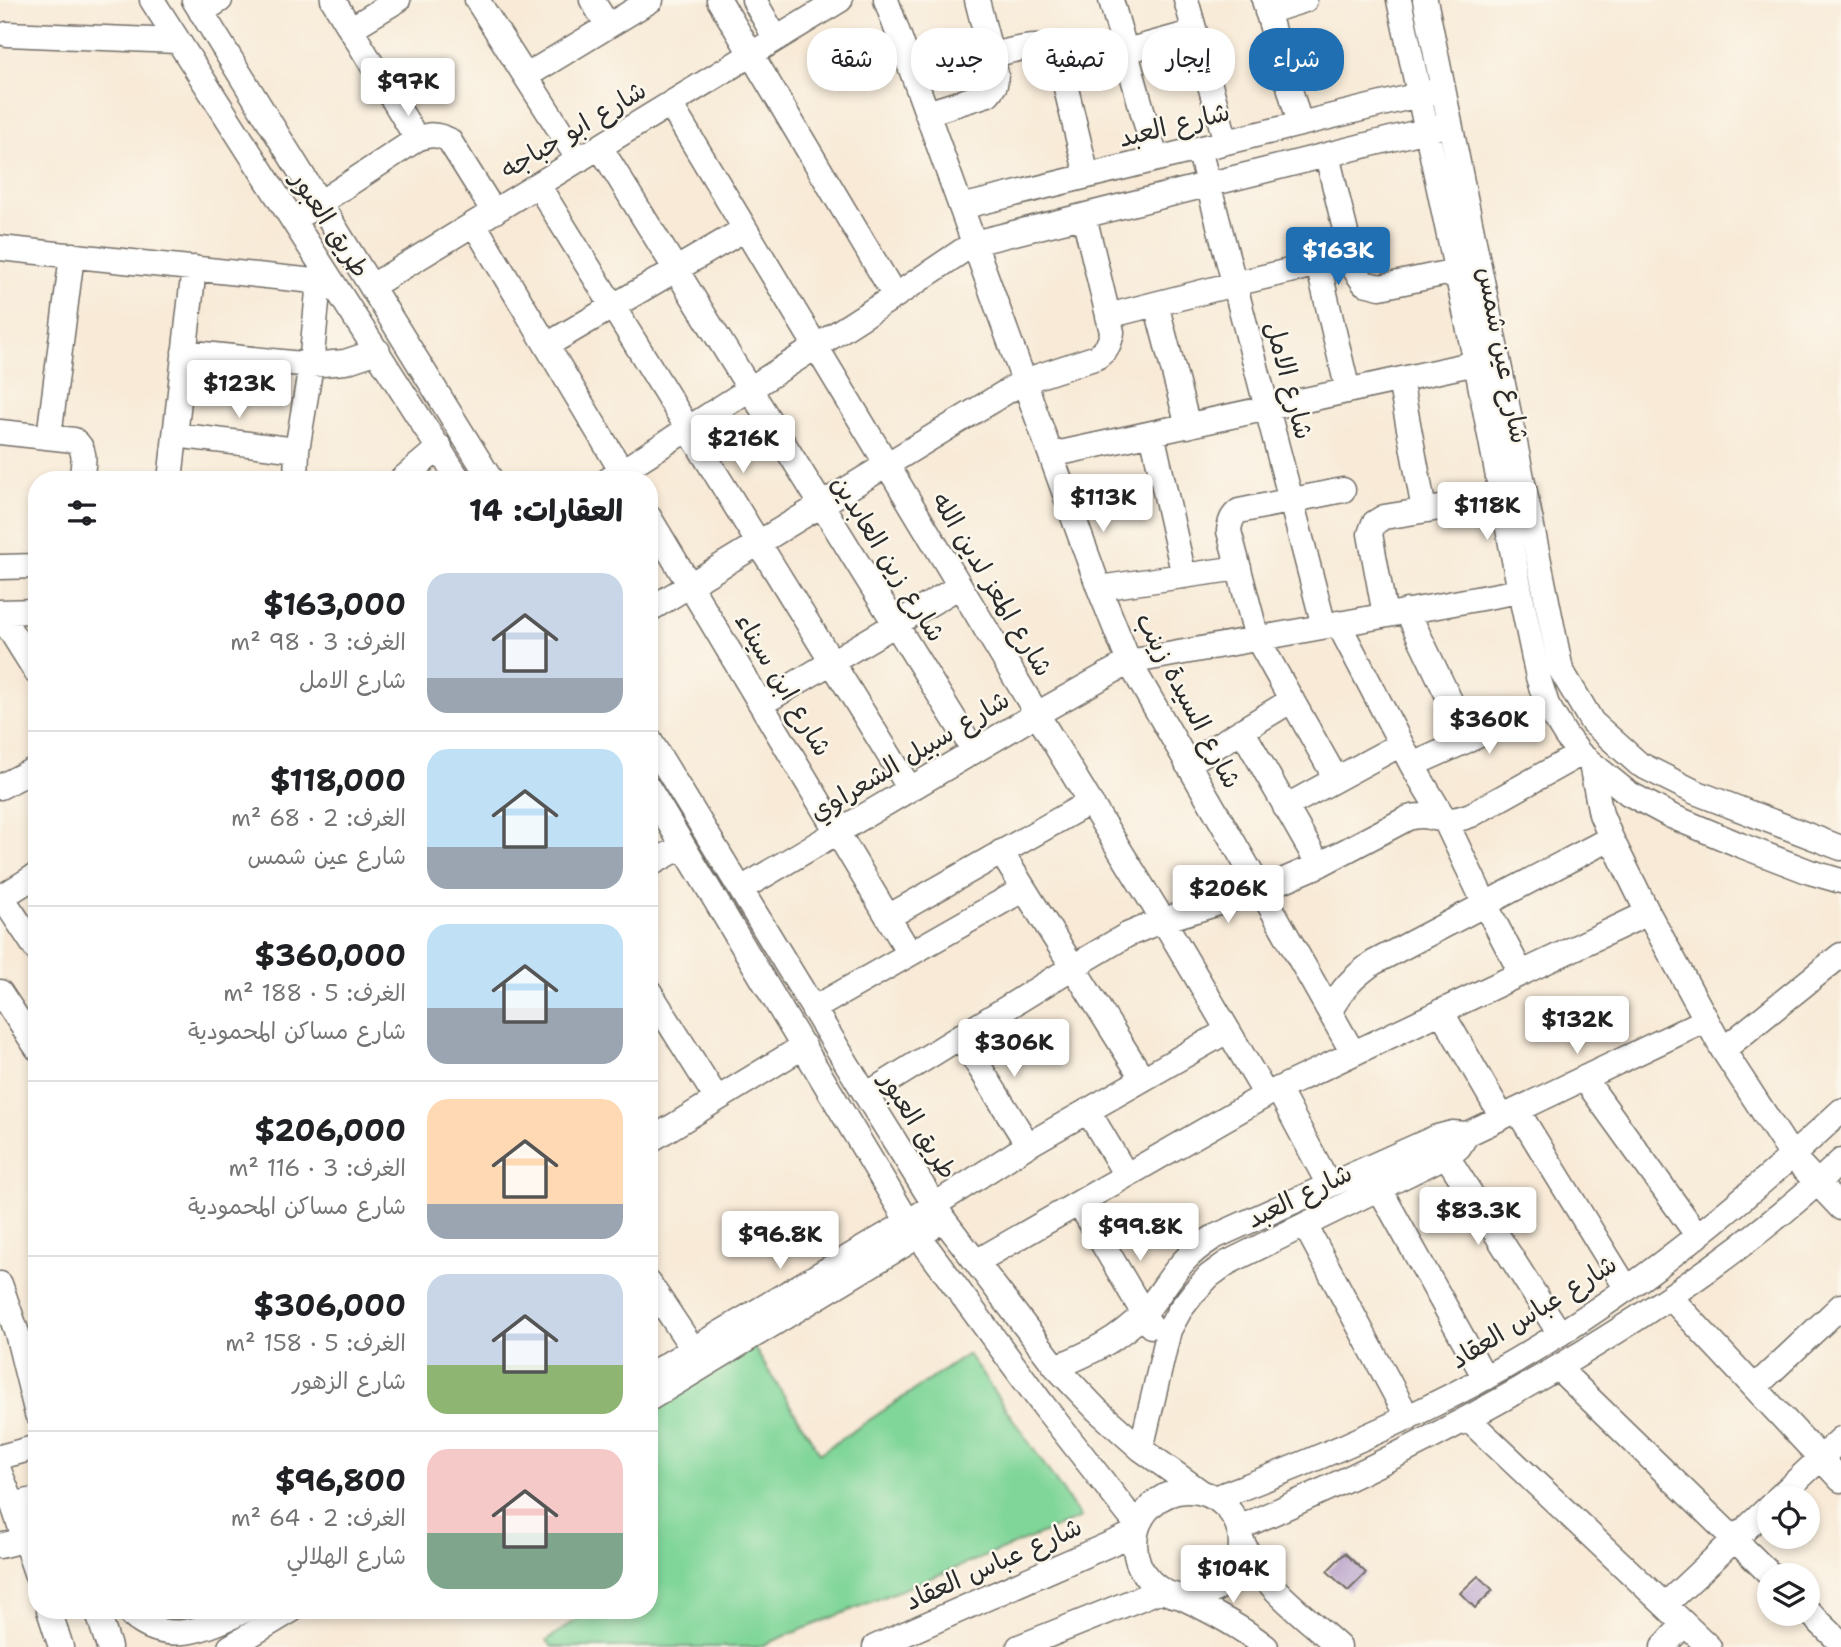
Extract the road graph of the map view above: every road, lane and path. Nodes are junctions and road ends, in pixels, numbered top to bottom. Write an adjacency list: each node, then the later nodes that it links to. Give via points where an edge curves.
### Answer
1 (152, 0): 26 (street, طريق العبور)
2 (333, 0): 23 (street)
3 (398, 0): 23 (street)
4 (477, 0): 30 (street)
5 (592, 0): 19 (street)
6 (651, 0): 19 (street)
7 (719, 0): 28 (street)
8 (754, 0): 25 (street)
9 (840, 0): 25 (street, شارع ابو حباجه)
10 (886, 0): 35 (street, شارع السيدة زينب)
11 (977, 0): 20 (street)
12 (1111, 0): 21 (street)
13 (1186, 0): 22 (street)
14 (1305, 0): 18 (street)
15 (1399, 0): 33 (street, شارع عين شمس)
16 (1424, 0): 33 (street, شارع عين شمس)
17 (205, 4): 48 (street, طريق العبور)
18 (1266, 6): 36 (street)
19 (608, 26): 30 (street)
20 (985, 28)
21 (1119, 28)
22 (1194, 28)
23 (350, 29): 38 (street)
24 (2, 35): 26 (street)
25 (776, 39): 28 (street, شارع ابو حباجه)
26 (177, 41): 52 (street, طريق العبور)
27 (1008, 52): 45 (street, via 1039,47 1056,54)
28 (751, 54): 34 (street, شارع ابو حباجه); 65 (street)
29 (1128, 58): 43 (street)
30 (526, 76): 44 (street)
31 (991, 91): 35 (street)
32 (1212, 91): 39 (street)
33 (1431, 92): 36 (street, شارع العبد); 37 (street, شارع عين شمس)
34 (670, 104): 40 (street, شارع ابو حباجه); 53 (street, شارع المعز لدين الله)
35 (927, 113): 49 (street, شارع السيدة زينب)
36 (1300, 124): 39 (street, شارع العبد)
37 (1438, 127): 42 (street); 61 (street, شارع عين شمس); 145 (street, شارع عين شمس, via 1562,670 1592,722 1639,764 1695,792)
38 (417, 139): 48 (street); 51 (street, via 439,135 449,140)
39 (1226, 142): 41 (street, شارع العبد)
40 (600, 147): 44 (street, شارع ابو حباجه); 60 (street, شارع زين العابدين)
41 (1199, 149): 43 (street, شارع العبد); 46 (street, شارع الامل)
42 (1327, 155): 46 (street); 57 (street)
43 (1156, 159): 45 (street, شارع العبد)
44 (579, 160): 47 (street, شارع ابو حباجه)
45 (1087, 176): 49 (street, شارع العبد)
46 (1208, 184): 50 (street); 63 (street, شارع الامل)
47 (538, 185): 51 (street, شارع ابو حباجه); 67 (street)
48 (320, 203): 52 (street); 64 (street, طريق العبور)
49 (961, 207): 54 (street, شارع السيدة زينب)
50 (1084, 216): 54 (street); 68 (street)
51 (484, 218): 64 (street, شارع ابو حباجه); 69 (street)
52 (293, 220): 62 (street, طريق العبور)
53 (745, 229): 60 (street); 70 (street, شارع المعز لدين الله)
54 (974, 243): 65 (street); 76 (street, شارع السيدة زينب)
55 (0, 248): 56 (street)
56 (72, 255): 59 (street); 85 (street)
57 (1352, 256): 58 (street); 61 (street, via 1359,277 1372,286)
58 (1318, 264): 63 (street); 78 (street)
59 (194, 268): 62 (street); 71 (street)
60 (676, 270): 67 (street); 77 (street, شارع زين العابدين)
61 (1456, 271): 73 (street, شارع عين شمس)
62 (326, 282): 72 (street, طريق العبور); 74 (street)
63 (1234, 284): 66 (street); 79 (street, شارع الامل)
64 (372, 286): 95 (street, طريق العبور)
65 (894, 296): 70 (street)
66 (1156, 304): 68 (street); 80 (street)
67 (613, 307): 69 (street); 81 (street)
68 (1108, 316): 76 (street, via 1112,332 1104,353)
69 (547, 345): 96 (street)
70 (816, 347): 77 (street); 89 (street, شارع المعز لدين الله)
71 (184, 352): 74 (street); 84 (street)
72 (378, 352): 74 (street, via 345,362); 86 (street, طريق العبور)
73 (1476, 363): 75 (street); 99 (street, شارع عين شمس)
74 (311, 365): 87 (street)
75 (1399, 380): 78 (street); 102 (street)
76 (1024, 382): 88 (street, شارع السيدة زينب); 89 (street)
77 (750, 389): 81 (street); 101 (street, شارع زين العابدين)
78 (1348, 391): 79 (street)
79 (1267, 409): 80 (street); 100 (street, شارع الامل)
80 (1188, 426): 83 (street)
81 (688, 428): 97 (street); 104 (street)
82 (0, 432): 85 (street)
83 (1152, 433): 88 (street); 108 (street)
84 (175, 435): 87 (street); 91 (street)
85 (49, 437): 90 (street, via 79,444 84,454)
86 (440, 447): 93 (street); 94 (street, طريق العبور)
87 (297, 450): 92 (street)
88 (1051, 456): 111 (street, شارع السيدة زينب)
89 (887, 465): 101 (street); 110 (street, شارع المعز لدين الله)
90 (82, 471)
91 (171, 471)
92 (296, 471)
93 (412, 471)
94 (454, 471)
95 (485, 471)
96 (616, 471)
97 (627, 471)
98 (1343, 490): 100 (street)
99 (1502, 498): 102 (street); 112 (street, شارع عين شمس)
100 (1291, 501): 107 (street, via 1234,514 1229,531); 118 (street, شارع الامل)
101 (821, 505): 104 (street); 117 (street, شارع زين العابدين)
102 (1424, 510): 116 (street, via 1378,519 1371,528)
103 (658, 532): 109 (street, شارع ابن سيناء)
104 (758, 543): 109 (street); 121 (street)
105 (28, 566): 106 (street)
106 (0, 567)
107 (1239, 568): 108 (street); 119 (street)
108 (1184, 576): 111 (street)
109 (690, 585): 113 (street); 124 (street, شارع ابن سيناء)
110 (960, 586): 117 (street); 126 (street, شارع المعز لدين الله)
111 (1099, 587): 122 (street, شارع السيدة زينب)
112 (1520, 590): 116 (street, شارع سبيل الشعراوي); 125 (street, شارع عين شمس)
113 (658, 605)
114 (28, 611): 115 (street)
115 (0, 613): 120 (street)
116 (1396, 613): 118 (street, شارع سبيل الشعراوي); 128 (street)
117 (895, 624): 121 (street); 129 (street, شارع زين العابدين)
118 (1331, 625): 119 (street, شارع سبيل الشعراوي); 131 (street, شارع الامل)
119 (1257, 638): 122 (street, شارع سبيل الشعراوي); 123 (street)
120 (28, 658)
121 (831, 662): 124 (street); 137 (street)
122 (1129, 663): 126 (street, شارع سبيل الشعراوي); 133 (street, شارع السيدة زينب)
123 (1292, 700): 127 (street); 135 (street)
124 (761, 704): 142 (street, شارع ابن سيناء)
125 (1548, 705): 128 (street); 132 (street, شارع عين شمس)
126 (1037, 714): 129 (street, شارع سبيل الشعراوي); 138 (street, شارع المعز لدين الله)
127 (1242, 730): 133 (street); 140 (street)
128 (1469, 740): 131 (street)
129 (974, 751): 137 (street, شارع سبيل الشعراوي)
130 (658, 753): 152 (street, طريق العبور)
131 (1407, 755): 135 (street); 141 (street, شارع الامل)
132 (1586, 759): 141 (street, via 1471,815); 143 (street); 149 (street, شارع عين شمس, via 1628,793 1671,816)
133 (1187, 764): 153 (street, شارع السيدة زينب)
134 (28, 773): 136 (street)
135 (1336, 779): 140 (street)
136 (0, 787)
137 (910, 789): 142 (street, شارع سبيل الشعراوي)
138 (1090, 802): 146 (street); 158 (street, شارع المعز لدين الله)
139 (658, 804): 144 (street)
140 (1285, 807): 148 (street)
141 (1445, 820): 148 (street, via 1420,814 1408,818); 155 (street, شارع الامل)
142 (837, 832): 152 (street, شارع سبيل الشعراوي); 157 (street, شارع ابن سيناء)
143 (1611, 838): 155 (street); 156 (street)
144 (683, 846): 147 (street); 173 (street)
145 (1841, 848)
146 (1001, 852): 151 (street); 157 (street)
147 (658, 860)
148 (1319, 866): 153 (street)
149 (1841, 881)
150 (28, 882): 154 (street)
151 (1024, 889): 160 (street); 162 (street)
152 (741, 890): 165 (street, طريق العبور)
153 (1261, 890): 158 (street); 167 (street, شارع السيدة زينب)
154 (1, 898): 159 (street)
155 (1485, 904): 163 (street, شارع الامل); 167 (street, via 1373,963 1340,992)
156 (1648, 913): 163 (street); 169 (street)
157 (888, 917): 160 (street, شارع ابن سيناء)
158 (1163, 920): 162 (street); 170 (street, شارع المعز لدين الله)
159 (28, 937)
160 (910, 954): 165 (street)
161 (1841, 955): 174 (street)
162 (1073, 967): 172 (street); 177 (street)
163 (1521, 973): 168 (street)
164 (0, 992): 171 (street)
165 (813, 1009): 179 (street, طريق العبور)
166 (658, 1011): 180 (street)
167 (1330, 1011): 175 (street, شارع السيدة زينب)
168 (1441, 1011): 175 (street); 183 (street)
169 (1706, 1020): 174 (street); 176 (street, شارع العبد)
170 (1227, 1031): 177 (street); 178 (street, شارع المعز لدين الله)
171 (28, 1034)
172 (960, 1036): 179 (street); 185 (street)
173 (804, 1046): 180 (street); 197 (street)
174 (1723, 1050): 187 (street)
175 (1353, 1053): 178 (street)
176 (1584, 1078): 183 (street, شارع العبد); 198 (street)
177 (1143, 1079): 181 (street)
178 (1272, 1092): 189 (street); 191 (street, شارع المعز لدين الله)
179 (866, 1095): 195 (street, طريق العبور)
180 (717, 1099): 184 (street)
181 (1088, 1111): 185 (street); 189 (street)
182 (1841, 1111): 187 (street, شارع عباس العقاد)
183 (1509, 1114): 186 (street, شارع العبد, via 1467,1134 1452,1132); 201 (street)
184 (658, 1135)
185 (1028, 1145): 195 (street)
186 (1441, 1146): 191 (street, شارع العبد); 192 (street, شارع العبد); 206 (street)
187 (1792, 1157): 190 (street); 198 (street, شارع عباس العقاد)
188 (1841, 1161): 190 (street)
189 (1126, 1175): 193 (street)
190 (1818, 1183): 194 (street); 202 (street, via 1772,1223)
191 (1329, 1185): 205 (street, شارع العبد, via 1198,1248)
192 (1379, 1188): 196 (street, شارع العبد); 213 (street)
193 (1079, 1203): 199 (street); 205 (street)
194 (1841, 1208)
195 (939, 1213): 197 (street); 199 (street, طريق العبور)
196 (1305, 1225): 207 (street, شارع العبد, via 1209,1276 1180,1310); 216 (street)
197 (913, 1229): 208 (street); 215 (street); 229 (street)
198 (1698, 1236): 201 (street, شارع عباس العقاد)
199 (976, 1262): 209 (street, طريق العبور)
200 (0, 1284): 212 (street)
201 (1627, 1289): 206 (street, شارع عباس العقاد)
202 (1670, 1297): 210 (street); 214 (street)
203 (658, 1303): 208 (street)
204 (1841, 1306): 214 (street)
205 (1143, 1314): 207 (street); 209 (street, شارع العبد, via 1108,1342)
206 (1560, 1334): 213 (street, شارع عباس العقاد)
207 (1165, 1347): 220 (street, شارع العبد)
208 (693, 1349): 211 (street)
209 (1056, 1367): 220 (street, طريق العبور)
210 (1558, 1368): 217 (street); 231 (street)
211 (658, 1370)
212 (28, 1372)
213 (1485, 1378): 216 (street, شارع عباس العقاد)
214 (1755, 1387): 222 (street)
215 (658, 1393)
216 (1408, 1418): 226 (street, شارع عباس العقاد, via 1316,1459)
217 (1468, 1419): 230 (street); 236 (street)
218 (1841, 1439): 222 (street)
219 (28, 1449): 221 (street)
220 (1141, 1449): 226 (street, طريق العبور)
221 (0, 1457)
222 (1821, 1458): 224 (street); 225 (street)
223 (0, 1473): 227 (street)
224 (1841, 1480)
225 (1792, 1486)
226 (1208, 1495): 229 (street, via 1186,1490 1170,1493 1144,1511); 230 (street, via 1230,1511)
227 (25, 1502): 232 (street)
228 (1757, 1518): 231 (street)
229 (1136, 1529): 235 (street, via 1134,1550 1139,1566 1148,1580); 248 (street, شارع عباس العقاد)
230 (1240, 1535): 235 (street, via 1239,1560 1231,1577 1217,1590 1199,1597); 251 (street, via 1255,1567 1271,1587)
231 (1734, 1540): 233 (street); 236 (street)
232 (12, 1543): 234 (street)
233 (1758, 1563)
234 (28, 1564)
235 (1170, 1594): 249 (street); 250 (street, via 1219,1615)
236 (1665, 1605): 243 (street)
237 (52, 1619): 245 (street)
238 (100, 1619): 246 (street)
239 (133, 1619): 240 (street, via 149,1632 184,1639)
240 (228, 1619)
241 (277, 1619): 247 (street)
242 (1820, 1623): 244 (street)
243 (1684, 1624): 252 (street); 253 (street)
244 (1841, 1643)
245 (61, 1647)
246 (109, 1647)
247 (230, 1647)
248 (875, 1647)
249 (1019, 1647)
250 (1266, 1647)
251 (1339, 1647)
252 (1663, 1647)
253 (1709, 1647)

